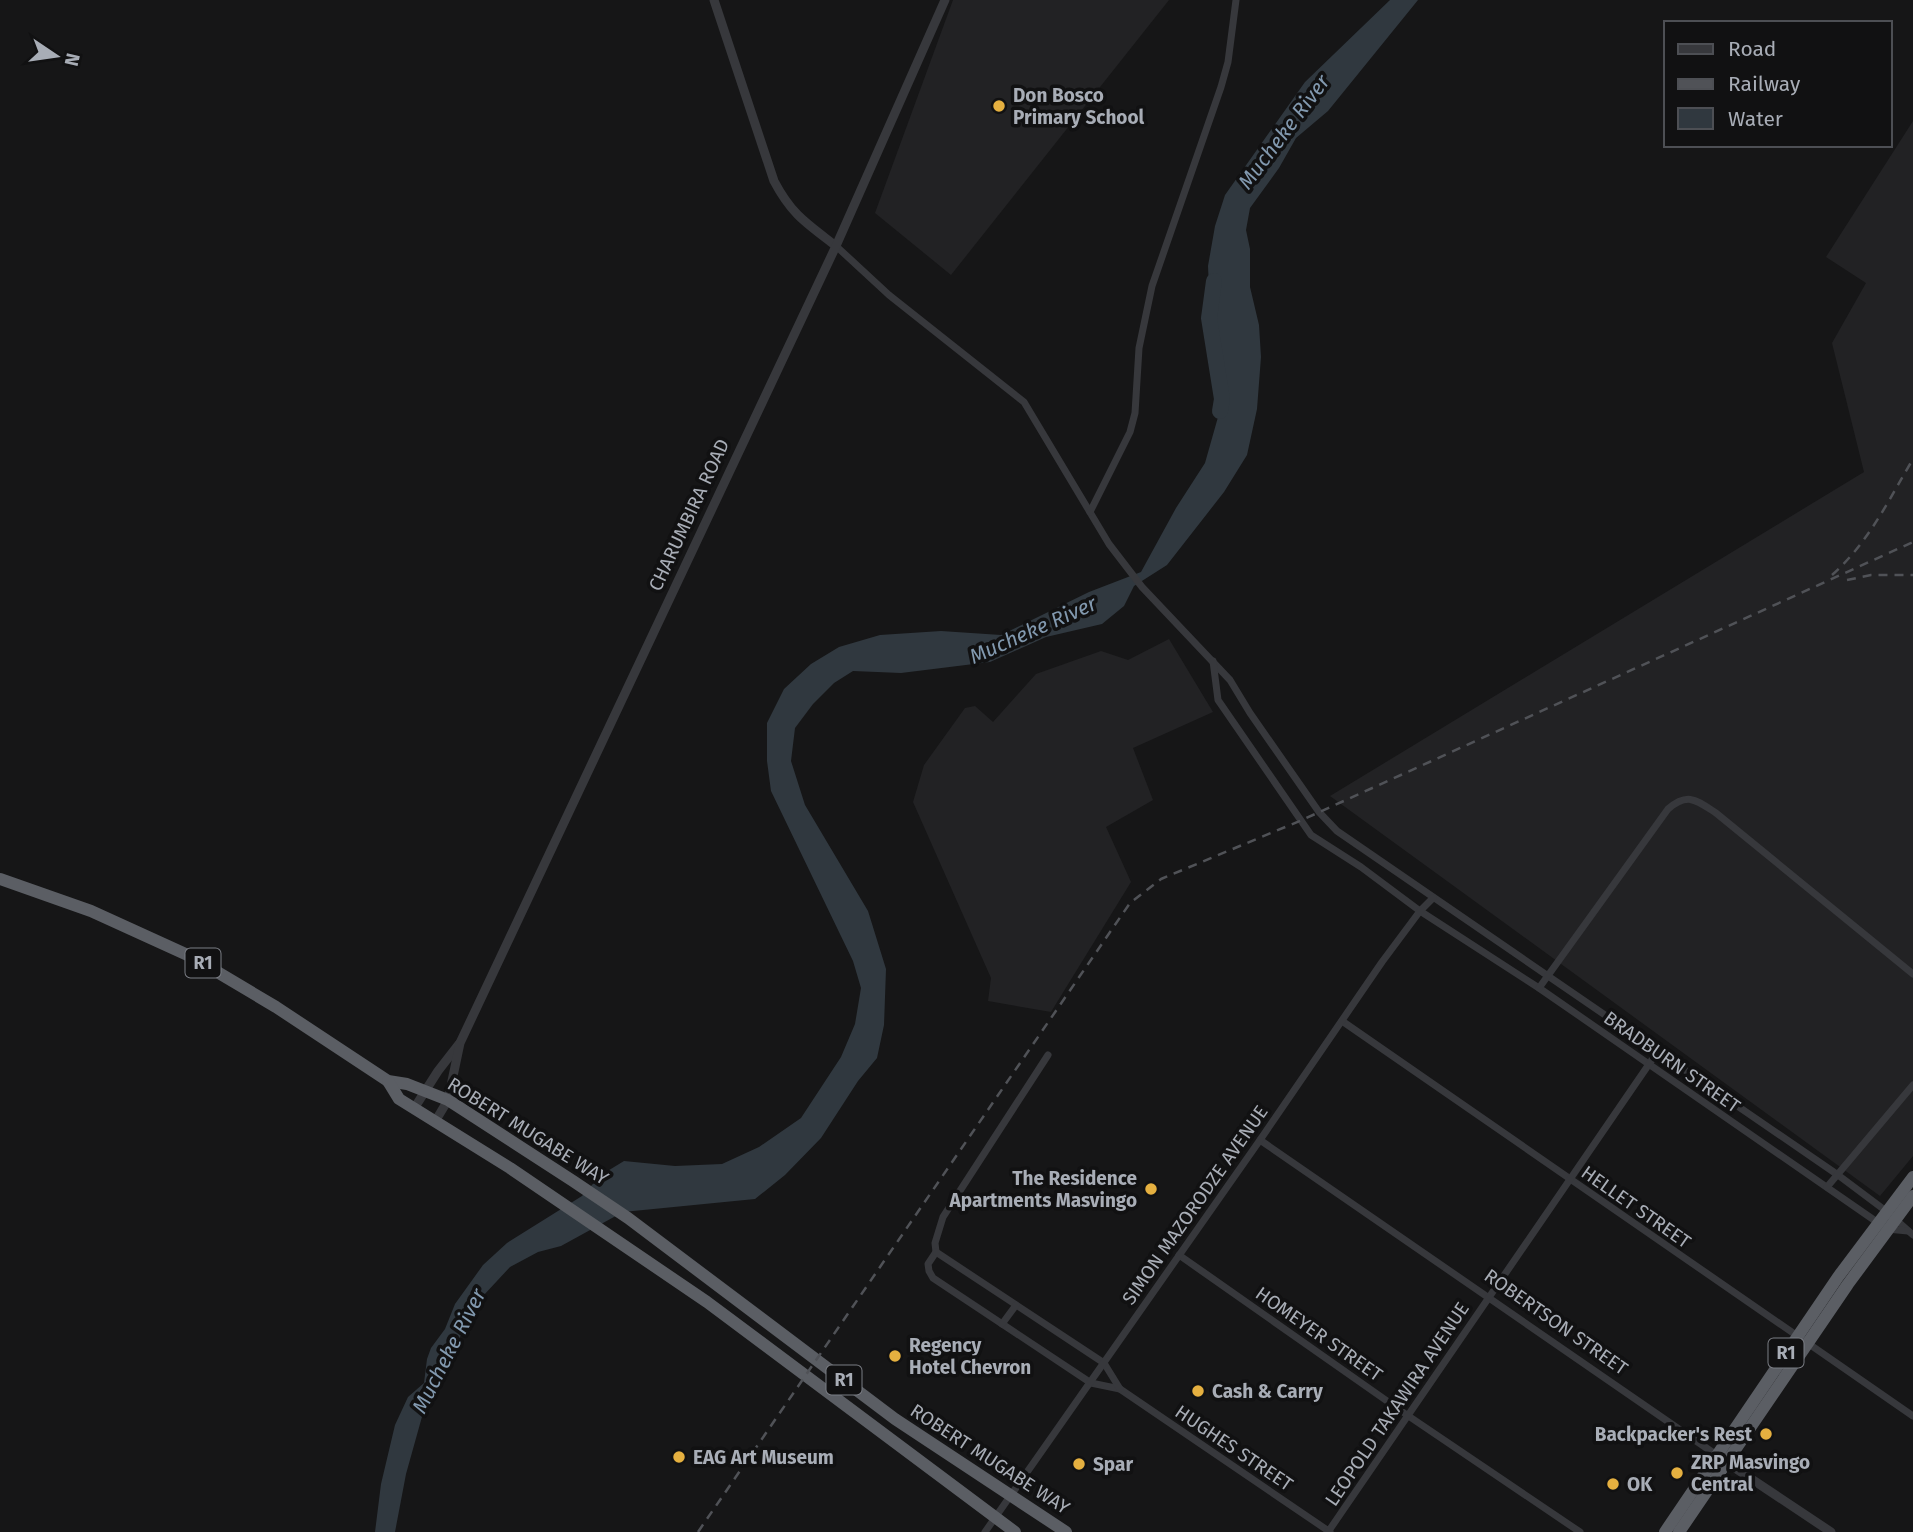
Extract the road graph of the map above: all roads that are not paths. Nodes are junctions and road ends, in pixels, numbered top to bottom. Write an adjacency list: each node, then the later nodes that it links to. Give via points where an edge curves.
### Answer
1 (714, 0): 4 (street, via 774,181 795,215)
2 (945, 0): 4 (street, CHARUMBIRA ROAD)
3 (1236, 0): 5 (street, via 1221,88 1152,286 1139,348 1130,432)
4 (836, 246): 5 (street, BRADBURN STREET, via 889,295 1024,402); 14 (street, CHARUMBIRA ROAD)
5 (1090, 512): 6 (street, BRADBURN STREET, via 1142,587)
6 (1213, 660): 8 (street, BRADBURN STREET, via 1319,812); 9 (street, BRADBURN STREET, via 1218,700 1311,835)
7 (0, 879): 18 (highway, R1, via 91,911 192,957)
8 (1433, 898): 9 (street, SIMON MAZORODZE AVENUE); 11 (street, BRADBURN STREET)
9 (1420, 911): 12 (street, BRADBURN STREET); 13 (street, SIMON MAZORODZE AVENUE)
10 (1913, 974): 11 (street, via 1716,813 1687,798 1668,809)
11 (1548, 976): 12 (street); 15 (street, BRADBURN STREET)
12 (1539, 988): 17 (street, BRADBURN STREET)
13 (1342, 1021): 24 (street, SIMON MAZORODZE AVENUE); 27 (street, HELLET STREET)
14 (460, 1043): 20 (street, CHARUMBIRA ROAD); 21 (street, CHARUMBIRA ROAD)
15 (1658, 1051): 17 (street, LEOPOLD TAKAWIRA AVENUE); 25 (street, BRADBURN STREET)
16 (1048, 1055): 33 (street, via 943,1217)
17 (1648, 1065): 27 (street, LEOPOLD TAKAWIRA AVENUE); 28 (street, BRADBURN STREET)
18 (388, 1081): 20 (highway, ROBERT MUGABE WAY / R1); 22 (highway, ROBERT MUGABE WAY / R1, via 399,1098)
19 (1913, 1085): 25 (street)
20 (425, 1090): 21 (highway, ROBERT MUGABE WAY / R1); 22 (street, CHARUMBIRA ROAD)
21 (448, 1100): 23 (street, CHARUMBIRA ROAD); 45 (highway, ROBERT MUGABE WAY / R1, via 628,1218 895,1419)
22 (415, 1107): 23 (highway, ROBERT MUGABE WAY / R1)
23 (436, 1120): 46 (highway, ROBERT MUGABE WAY / R1, via 707,1302)
24 (1260, 1140): 34 (street, SIMON MAZORODZE AVENUE); 35 (street, ROBERTSON STREET)
25 (1838, 1175): 28 (street); 30 (street, BRADBURN STREET)
26 (1913, 1177): 30 (highway, R1)
27 (1568, 1179): 35 (street, LEOPOLD TAKAWIRA AVENUE); 38 (street, HELLET STREET)
28 (1827, 1187): 31 (street, BRADBURN STREET)
29 (1913, 1196): 30 (highway, R1)
30 (1891, 1215): 31 (highway, R1); 32 (street, BRADBURN STREET)
31 (1883, 1226): 32 (street, BRADBURN STREET); 38 (highway, R1)
32 (1910, 1233)
33 (936, 1252): 36 (street); 37 (street, via 928,1264 933,1278)
34 (1180, 1255): 39 (street, SIMON MAZORODZE AVENUE); 42 (street, HOMEYER STREET)
35 (1489, 1296): 42 (street, LEOPOLD TAKAWIRA AVENUE); 44 (street, ROBERTSON STREET)
36 (1016, 1305): 37 (street); 39 (street)
37 (1002, 1324): 40 (street)
38 (1802, 1340): 43 (street, HELLET STREET); 44 (highway, R1)
39 (1104, 1363): 40 (street, SIMON MAZORODZE AVENUE); 41 (street)
40 (1091, 1383): 41 (street); 45 (street, SIMON MAZORODZE AVENUE)
41 (1120, 1389): 50 (street, HUGHES STREET)
42 (1407, 1415): 50 (street, LEOPOLD TAKAWIRA AVENUE); 51 (street, HOMEYER STREET)
43 (1913, 1416)
44 (1722, 1458): 52 (highway, R1); 53 (highway, R1); 54 (street, ROBERTSON STREET)
45 (1011, 1494): 46 (street, SIMON MAZORODZE AVENUE); 49 (highway, ROBERT MUGABE WAY / R1)
46 (994, 1518): 47 (street, SIMON MAZORODZE AVENUE); 48 (highway, ROBERT MUGABE WAY / R1)
47 (985, 1532)
48 (1015, 1532)
49 (1066, 1532)
50 (1329, 1532)
51 (1580, 1532)
52 (1665, 1532)
53 (1679, 1532)
54 (1831, 1532)

